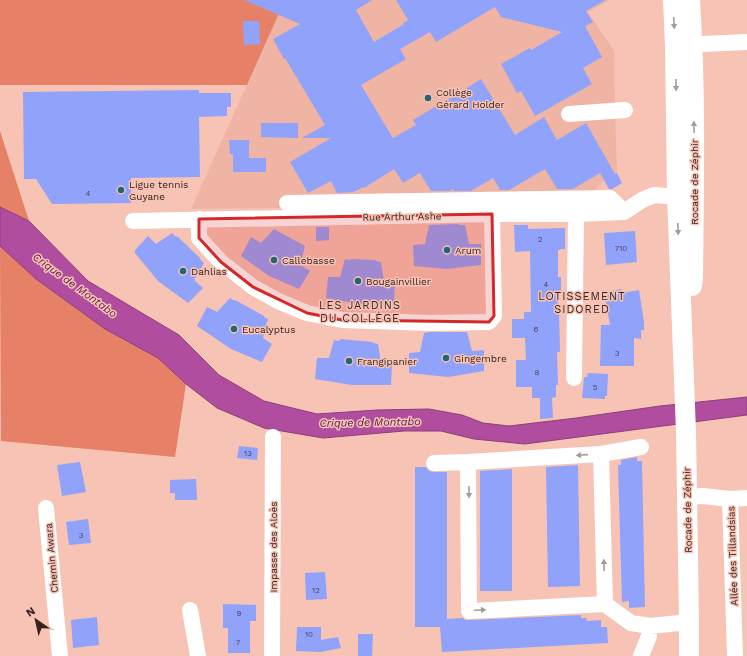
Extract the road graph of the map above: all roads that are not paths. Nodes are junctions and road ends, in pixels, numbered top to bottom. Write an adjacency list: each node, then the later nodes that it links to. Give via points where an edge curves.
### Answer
1 (673, 0): 4 (main road, Rocade de Zéphir, one-way to 4)
2 (690, 0): 4 (main road, Rocade de Zéphir)
3 (747, 42): 4 (street)
4 (684, 45): 7 (main road, Rocade de Zéphir)
5 (625, 110): 6 (street)
6 (569, 114)
7 (679, 195): 9 (street, via 654,195); 20 (main road, Rocade de Zéphir, via 693,276 683,364)
8 (287, 202): 9 (street, via 610,198)
9 (624, 212): 11 (street, Rue Arthur Ashe)
10 (492, 214): 11 (street, Rue Arthur Ashe); 12 (street, Rue Arthur Ashe); 12 (street, via 494,316 489,322 342,320 307,313 253,287 221,262 199,238)
11 (576, 214): 14 (street)
12 (199, 220): 13 (street, Rue Arthur Ashe)
13 (133, 221)
14 (574, 378)
15 (273, 438): 30 (street, Impasse des Aloès)
16 (641, 447): 17 (street)
17 (601, 454): 18 (street, one-way to 18); 24 (street, one-way to 17)
18 (468, 462): 19 (street); 24 (street, one-way to 24, via 469,611)
19 (434, 463)
20 (687, 498): 22 (street, Allée des Tillandsias, via 703,496); 26 (main road, Rocade de Zéphir)
21 (747, 498): 22 (street)
22 (730, 499): 33 (street, Allée des Tillandsias)
23 (46, 508): 28 (street, Chemin Awara)
24 (605, 604): 27 (street, via 631,623)
25 (190, 610): 29 (street)
26 (690, 622): 27 (street); 32 (main road, Rocade de Zéphir)
27 (650, 626): 31 (street)
28 (60, 656)
29 (198, 656)
30 (272, 656)
31 (641, 656)
32 (689, 656)
33 (735, 656)

